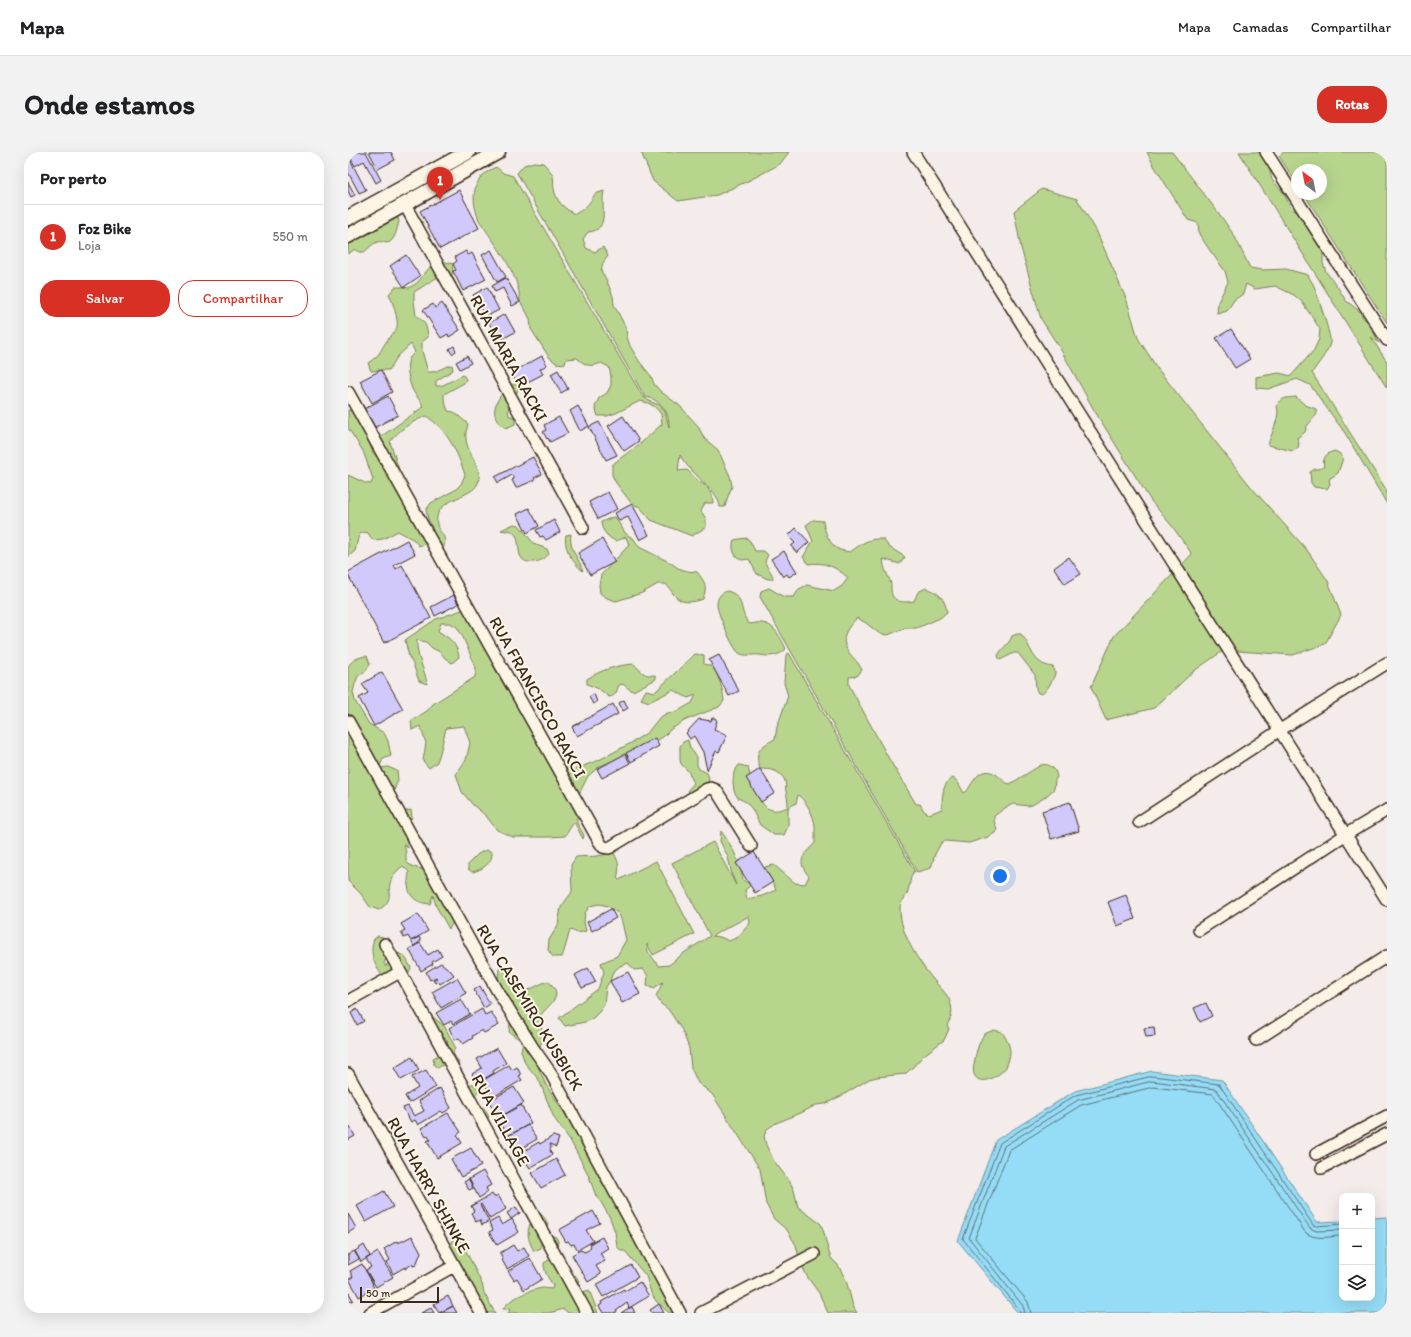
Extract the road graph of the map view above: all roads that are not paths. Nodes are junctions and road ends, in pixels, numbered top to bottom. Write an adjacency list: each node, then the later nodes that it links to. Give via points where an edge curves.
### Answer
1 (468, 152): 6 (main road)
2 (913, 152): 13 (street)
3 (1266, 152): 8 (street)
4 (492, 154): 5 (main road)
5 (405, 204): 7 (main road); 10 (street, RUA MARIA RACKI)
6 (348, 218)
7 (348, 236)
8 (1387, 340)
9 (348, 392): 17 (street, RUA FRANCISCO RAKCI, via 599,841 609,848 711,788 716,790)
10 (583, 528)
11 (1387, 663): 13 (street)
12 (348, 721): 35 (street, RUA CASEMIRO KUSBICK, via 497,990 550,1072)
13 (1280, 730): 15 (street); 16 (street)
14 (1387, 810): 16 (street)
15 (1139, 822)
16 (1345, 835): 18 (street); 19 (street)
17 (751, 846)
18 (1387, 900)
19 (1199, 930)
20 (385, 944): 22 (street, RUA VILLAGE)
21 (1387, 956): 24 (street)
22 (400, 972): 23 (street); 34 (street, RUA VILLAGE)
23 (348, 1001)
24 (1256, 1040)
25 (348, 1074): 31 (street, RUA HARRY SHINKE)
26 (1387, 1116): 28 (street)
27 (1387, 1134): 29 (street)
28 (1316, 1154)
29 (1322, 1168)
30 (814, 1254): 36 (street)
31 (454, 1266): 32 (street); 33 (street, RUA HARRY SHINKE)
32 (370, 1313)
33 (481, 1313)
34 (587, 1313)
35 (680, 1313)
36 (701, 1313)

